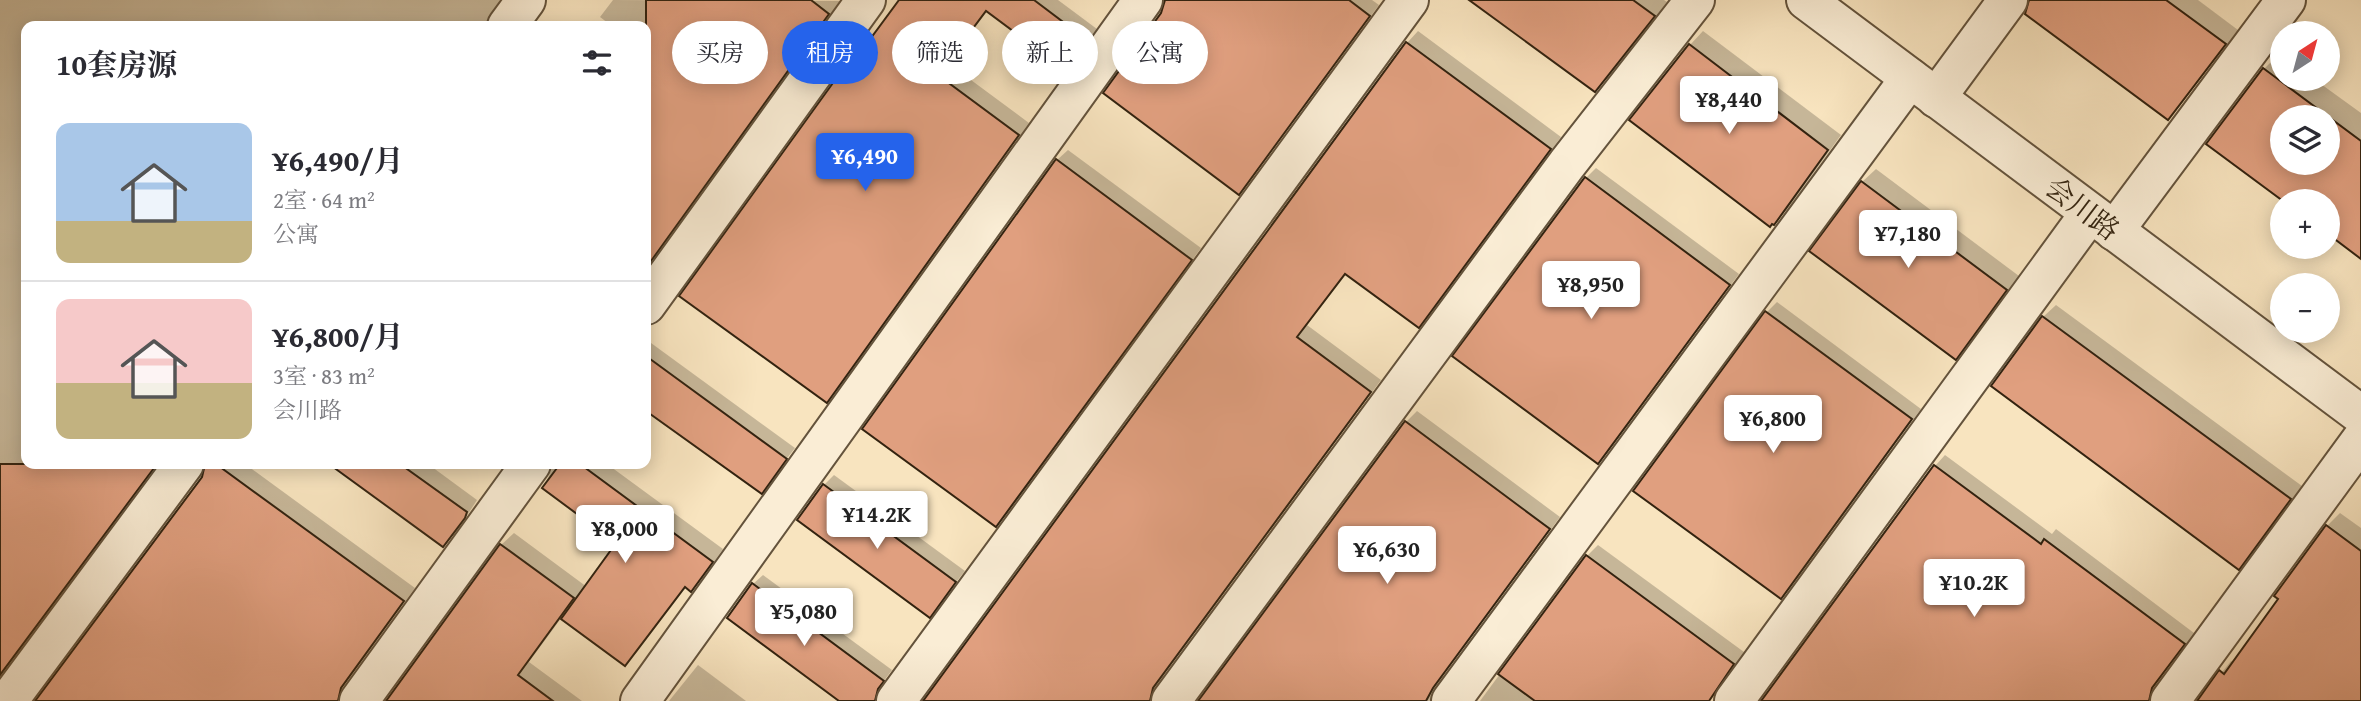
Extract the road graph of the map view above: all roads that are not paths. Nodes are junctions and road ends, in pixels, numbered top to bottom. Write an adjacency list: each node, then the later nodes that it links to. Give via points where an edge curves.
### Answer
1 (526, 0): 9 (street)
2 (866, 0): 12 (street)
3 (1143, 0): 19 (street)
4 (1409, 0): 20 (street)
5 (1695, 0): 21 (street, via 1567,164)
6 (1806, 0): 10 (street, 会川路)
7 (2008, 0): 10 (street)
8 (2286, 0): 11 (street)
9 (511, 21)
10 (1923, 88): 11 (street, 会川路); 22 (street)
11 (2102, 222): 13 (street, 会川路); 23 (street)
12 (651, 298)
13 (2361, 415)
14 (2361, 440): 24 (street)
15 (180, 469): 17 (street)
16 (527, 469): 18 (street)
17 (8, 701)
18 (359, 701)
19 (640, 701)
20 (896, 701)
21 (1171, 701)
22 (1451, 701)
23 (1734, 701)
24 (2170, 701)

